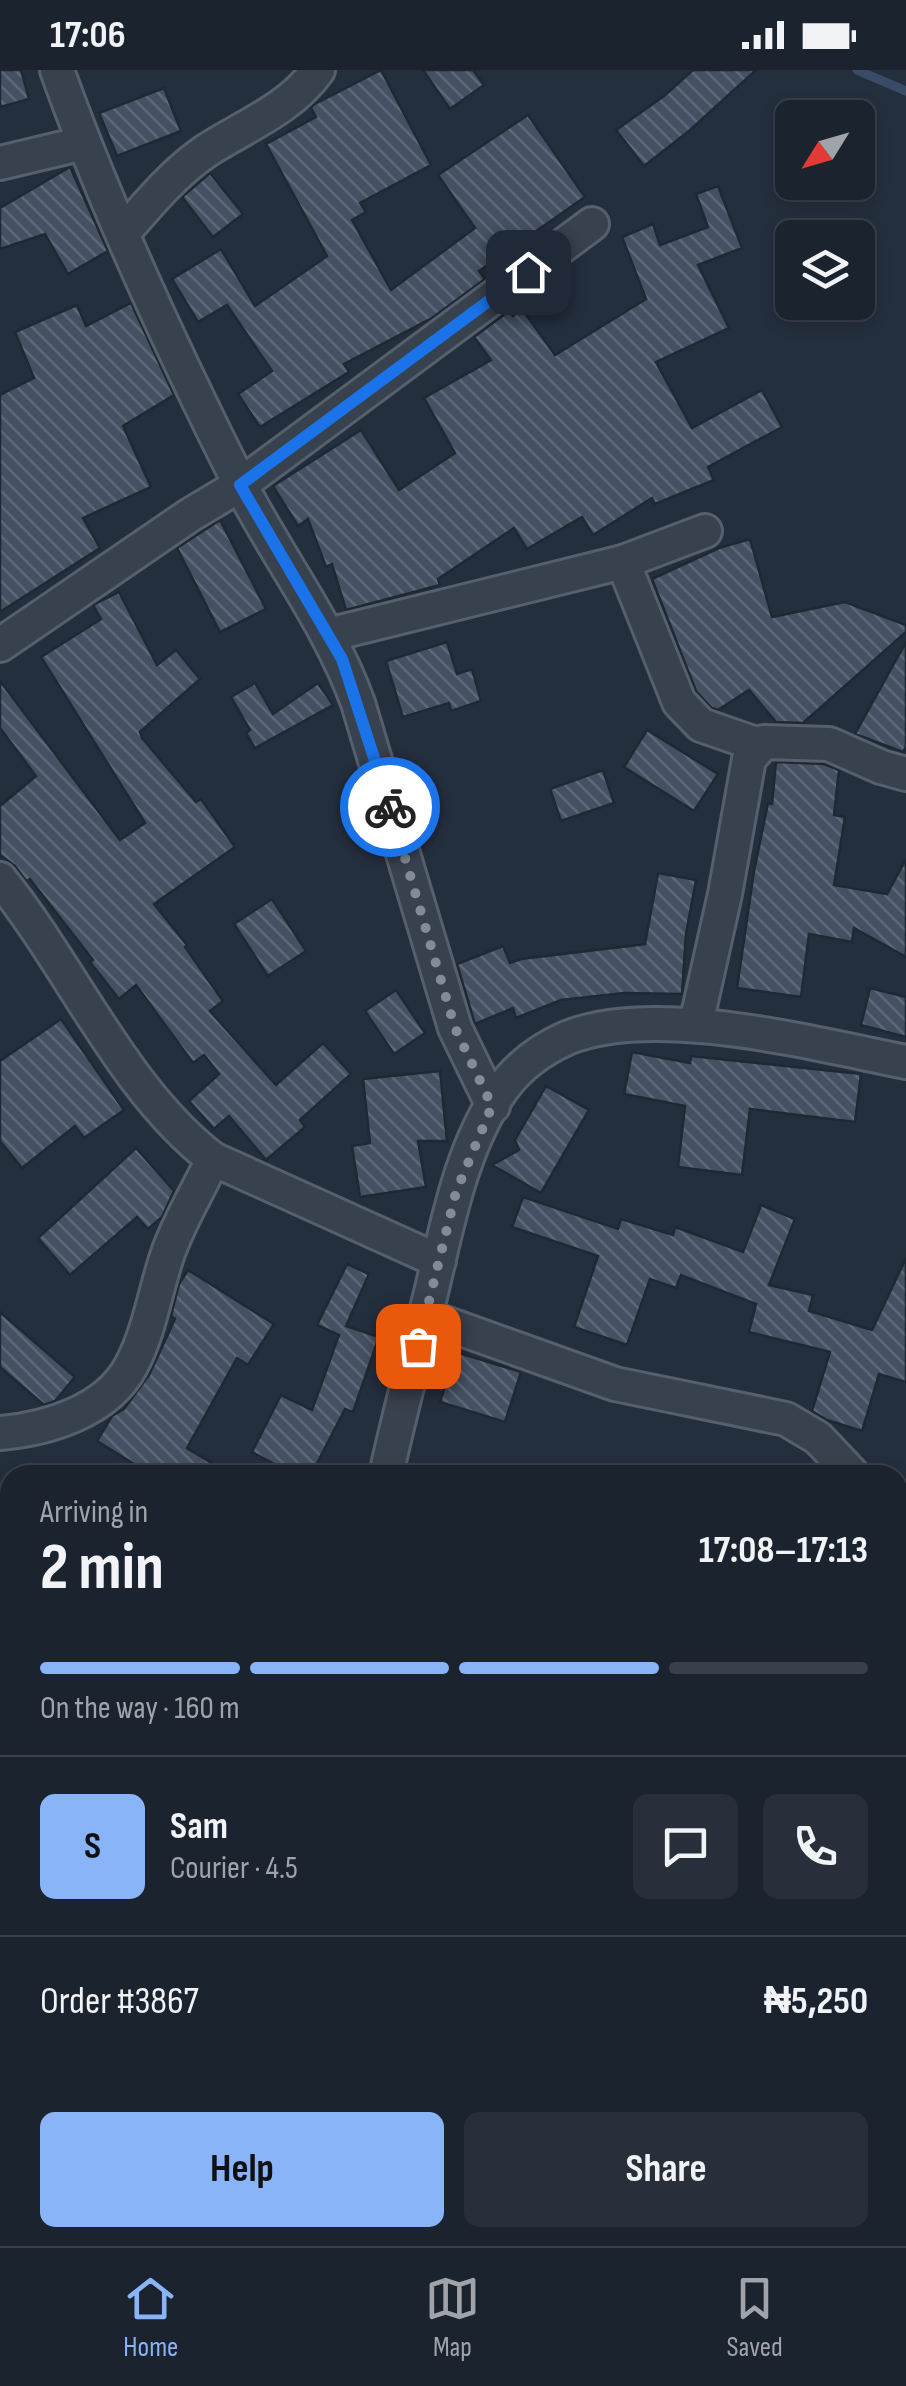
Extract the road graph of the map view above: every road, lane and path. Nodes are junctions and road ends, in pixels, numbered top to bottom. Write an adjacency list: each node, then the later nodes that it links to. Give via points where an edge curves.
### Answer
1 (57, 70): 3 (street)
2 (318, 70): 6 (street, via 282,108 181,170)
3 (84, 143): 4 (street); 6 (street)
4 (0, 163)
5 (592, 224): 7 (street)
6 (124, 232): 7 (street)
7 (240, 485): 10 (street); 11 (street)
8 (705, 531): 9 (street)
9 (623, 562): 10 (street); 12 (street, via 679,702 701,725)
10 (328, 635): 17 (street, via 358,703 455,1028)
11 (0, 644)
12 (759, 745): 13 (street, via 829,744); 15 (street, via 749,759)
13 (906, 774)
14 (0, 879): 18 (street, via 137,1080)
15 (696, 1024): 16 (street); 17 (street, via 616,1027 569,1037 530,1059)
16 (906, 1062)
17 (492, 1106): 19 (street, via 456,1192)
18 (213, 1159): 19 (street); 21 (street, via 168,1251 131,1366 78,1415)
19 (439, 1261): 20 (street)
20 (425, 1316): 22 (street); 23 (street, via 616,1384 786,1419 818,1438)
21 (0, 1433)
22 (388, 1465)
23 (843, 1465)

